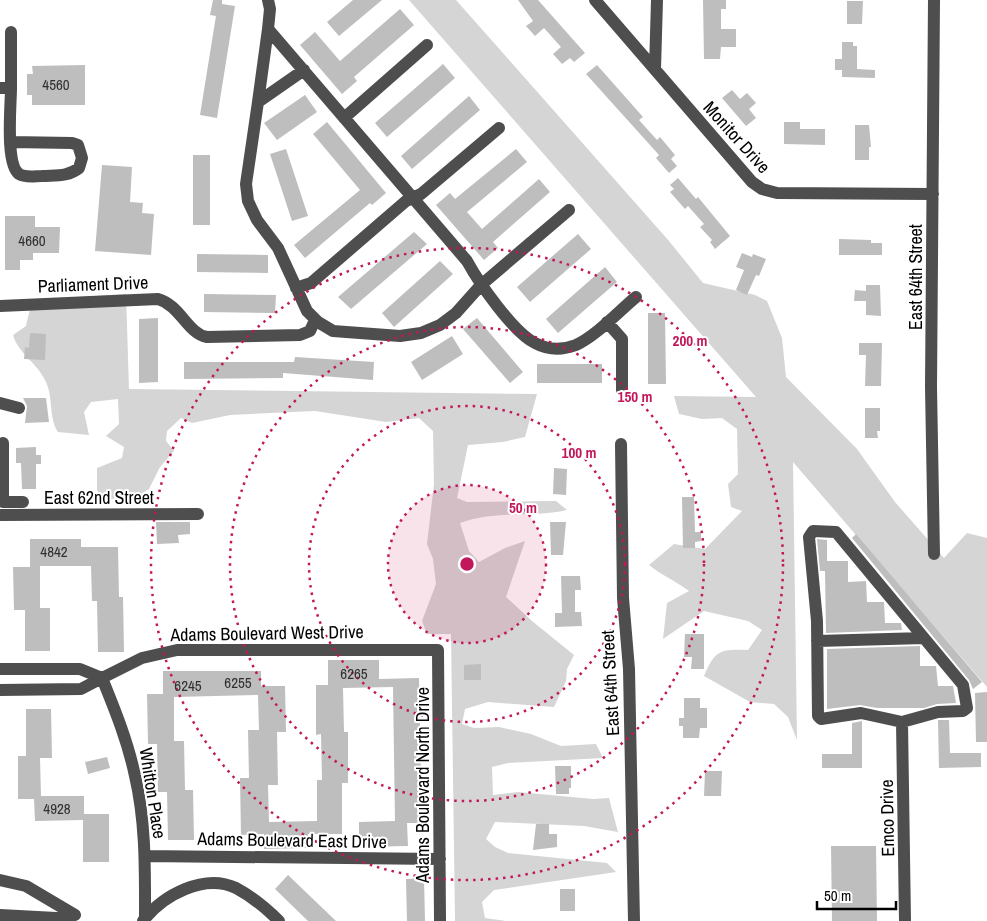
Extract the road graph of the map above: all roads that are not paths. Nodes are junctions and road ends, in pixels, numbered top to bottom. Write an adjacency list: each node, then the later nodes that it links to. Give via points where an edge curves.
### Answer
1 (268, 0): 5 (street)
2 (595, 0): 8 (street, Monitor Drive)
3 (657, 0): 8 (street)
4 (934, 0): 15 (street, East 64th Street)
5 (268, 29): 9 (street); 11 (street)
6 (11, 32): 10 (street)
7 (428, 45): 12 (street)
8 (654, 69): 15 (street, Monitor Drive, via 752,182 762,189 777,193)
9 (304, 70): 11 (street); 12 (street)
10 (5, 88): 14 (street)
11 (258, 102): 19 (street, via 246,184 248,201 252,213 278,248)
12 (344, 118): 16 (street)
13 (499, 128): 16 (street)
14 (11, 142): 14 (street, via 14,167 20,174 66,175 78,168 82,158 78,145 72,143)
15 (933, 194): 33 (street, East 64th Street, via 931,398)
16 (413, 198): 18 (street); 19 (street, via 311,283)
17 (569, 210): 18 (street)
18 (481, 284): 22 (street, via 456,313 440,325 416,334 344,333 330,330); 23 (street, via 524,336 546,347 574,346)
19 (296, 288): 22 (street, via 302,304)
20 (636, 297): 23 (street)
21 (0, 306): 22 (street, Parliament Drive, via 158,299 172,306 197,334 207,338 300,335 310,331)
22 (315, 320)
23 (607, 322): 24 (street, via 622,339)
24 (622, 390)
25 (0, 403): 26 (street)
26 (19, 408)
27 (3, 443): 29 (street)
28 (621, 444): 48 (street, East 64th Street)
29 (2, 484): 30 (street, via 3,502)
30 (23, 502)
31 (198, 514): 32 (street, East 62nd Street)
32 (0, 515)
33 (934, 554)
34 (924, 638): 35 (street); 35 (street, via 836,532 813,532 809,537); 40 (street, via 963,685 967,708)
35 (817, 641): 40 (street, via 820,719 861,713)
36 (438, 650): 38 (street, Adams Boulevard West Drive, via 177,650 142,658); 42 (street, Adams Boulevard North Drive)
37 (0, 669): 38 (street, via 80,669)
38 (102, 678): 39 (street, Adams Boulevard West Drive, via 81,689); 41 (street, Whitton Place, via 136,778)
39 (0, 690)
40 (902, 722): 49 (street, Emco Drive)
41 (145, 856): 42 (street, Adams Boulevard East Drive); 45 (street, Whitton Place)
42 (440, 859): 47 (street, Adams Boulevard North Drive)
43 (0, 880): 44 (street, via 26,886 75,915 56,918)
44 (0, 915)
45 (144, 920): 46 (street, via 168,898 192,886 215,884 235,888)
46 (279, 921)
47 (440, 921)
48 (634, 921)
49 (905, 921)

